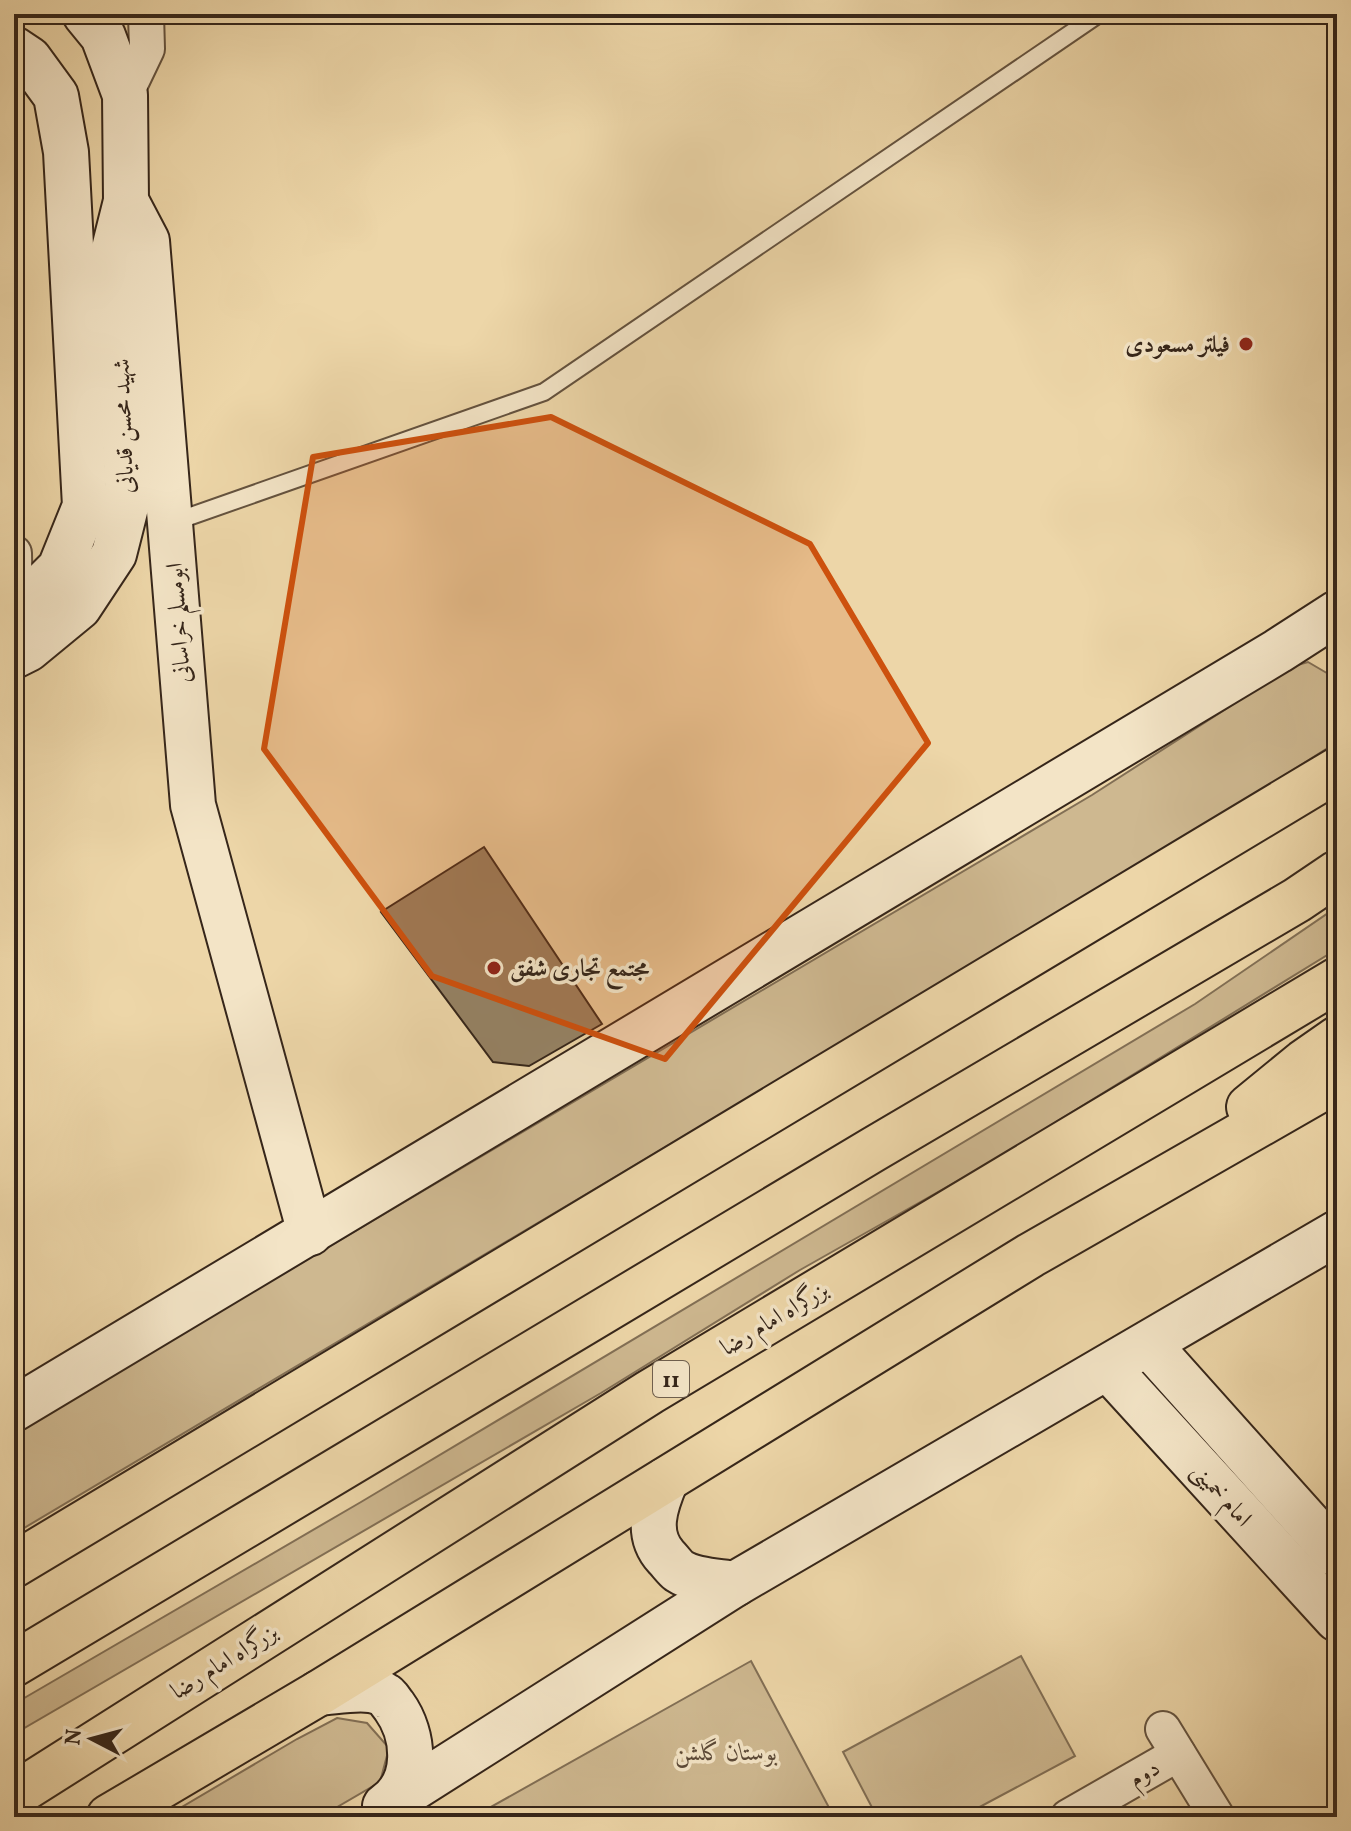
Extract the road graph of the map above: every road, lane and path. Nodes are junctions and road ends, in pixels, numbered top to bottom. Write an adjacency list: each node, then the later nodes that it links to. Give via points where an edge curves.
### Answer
1 (85, 14): 5 (main road, ابومسلم خراسانی, via 103,36)
2 (146, 14): 5 (street, via 147,49)
3 (1099, 14): 7 (lane, via 544,392)
4 (14, 49): 10 (main road, شهید محسن قدیانی, via 29,59 56,96 66,152 85,506 60,568)
5 (125, 95): 6 (main road, ابومسلم خراسانی)
6 (126, 201): 7 (main road, ابومسلم خراسانی, via 147,241); 13 (main road, شهید محسن قدیانی, via 114,249 128,499 114,554 79,607)
7 (171, 523): 20 (main road, ابومسلم خراسانی, via 193,805)
8 (14, 553): 10 (street)
9 (1337, 613): 12 (main road)
10 (15, 614)
11 (1337, 650): 12 (main road, via 1314,645)
12 (1278, 651): 20 (main road)
13 (14, 656)
14 (1337, 770): 27 (highway)
15 (1337, 873): 30 (highway)
16 (1337, 980): 32 (highway, بزرگراه امام رضا / 11, via 650,1392)
17 (1337, 1039): 19 (highway)
18 (1337, 1080): 19 (highway)
19 (1148, 1189): 25 (highway)
20 (310, 1233): 24 (main road)
21 (1337, 1233): 22 (main road)
22 (1149, 1345): 23 (main road); 26 (main road, امام خمینی)
23 (1108, 1368): 28 (main road); 29 (main road, امام خمینی)
24 (14, 1409)
25 (666, 1480): 28 (main road, via 654,1508 653,1534 661,1551 679,1571); 31 (highway)
26 (1337, 1555)
27 (15, 1565)
28 (735, 1584): 33 (main road)
29 (1337, 1619)
30 (14, 1664)
31 (319, 1693): 33 (main road, via 368,1690 387,1696 400,1714 412,1749 405,1782); 34 (highway)
32 (14, 1795)
33 (379, 1810)
34 (109, 1817)
35 (1068, 1817): 36 (street, دوم, via 1170,1741)
36 (1217, 1817)

